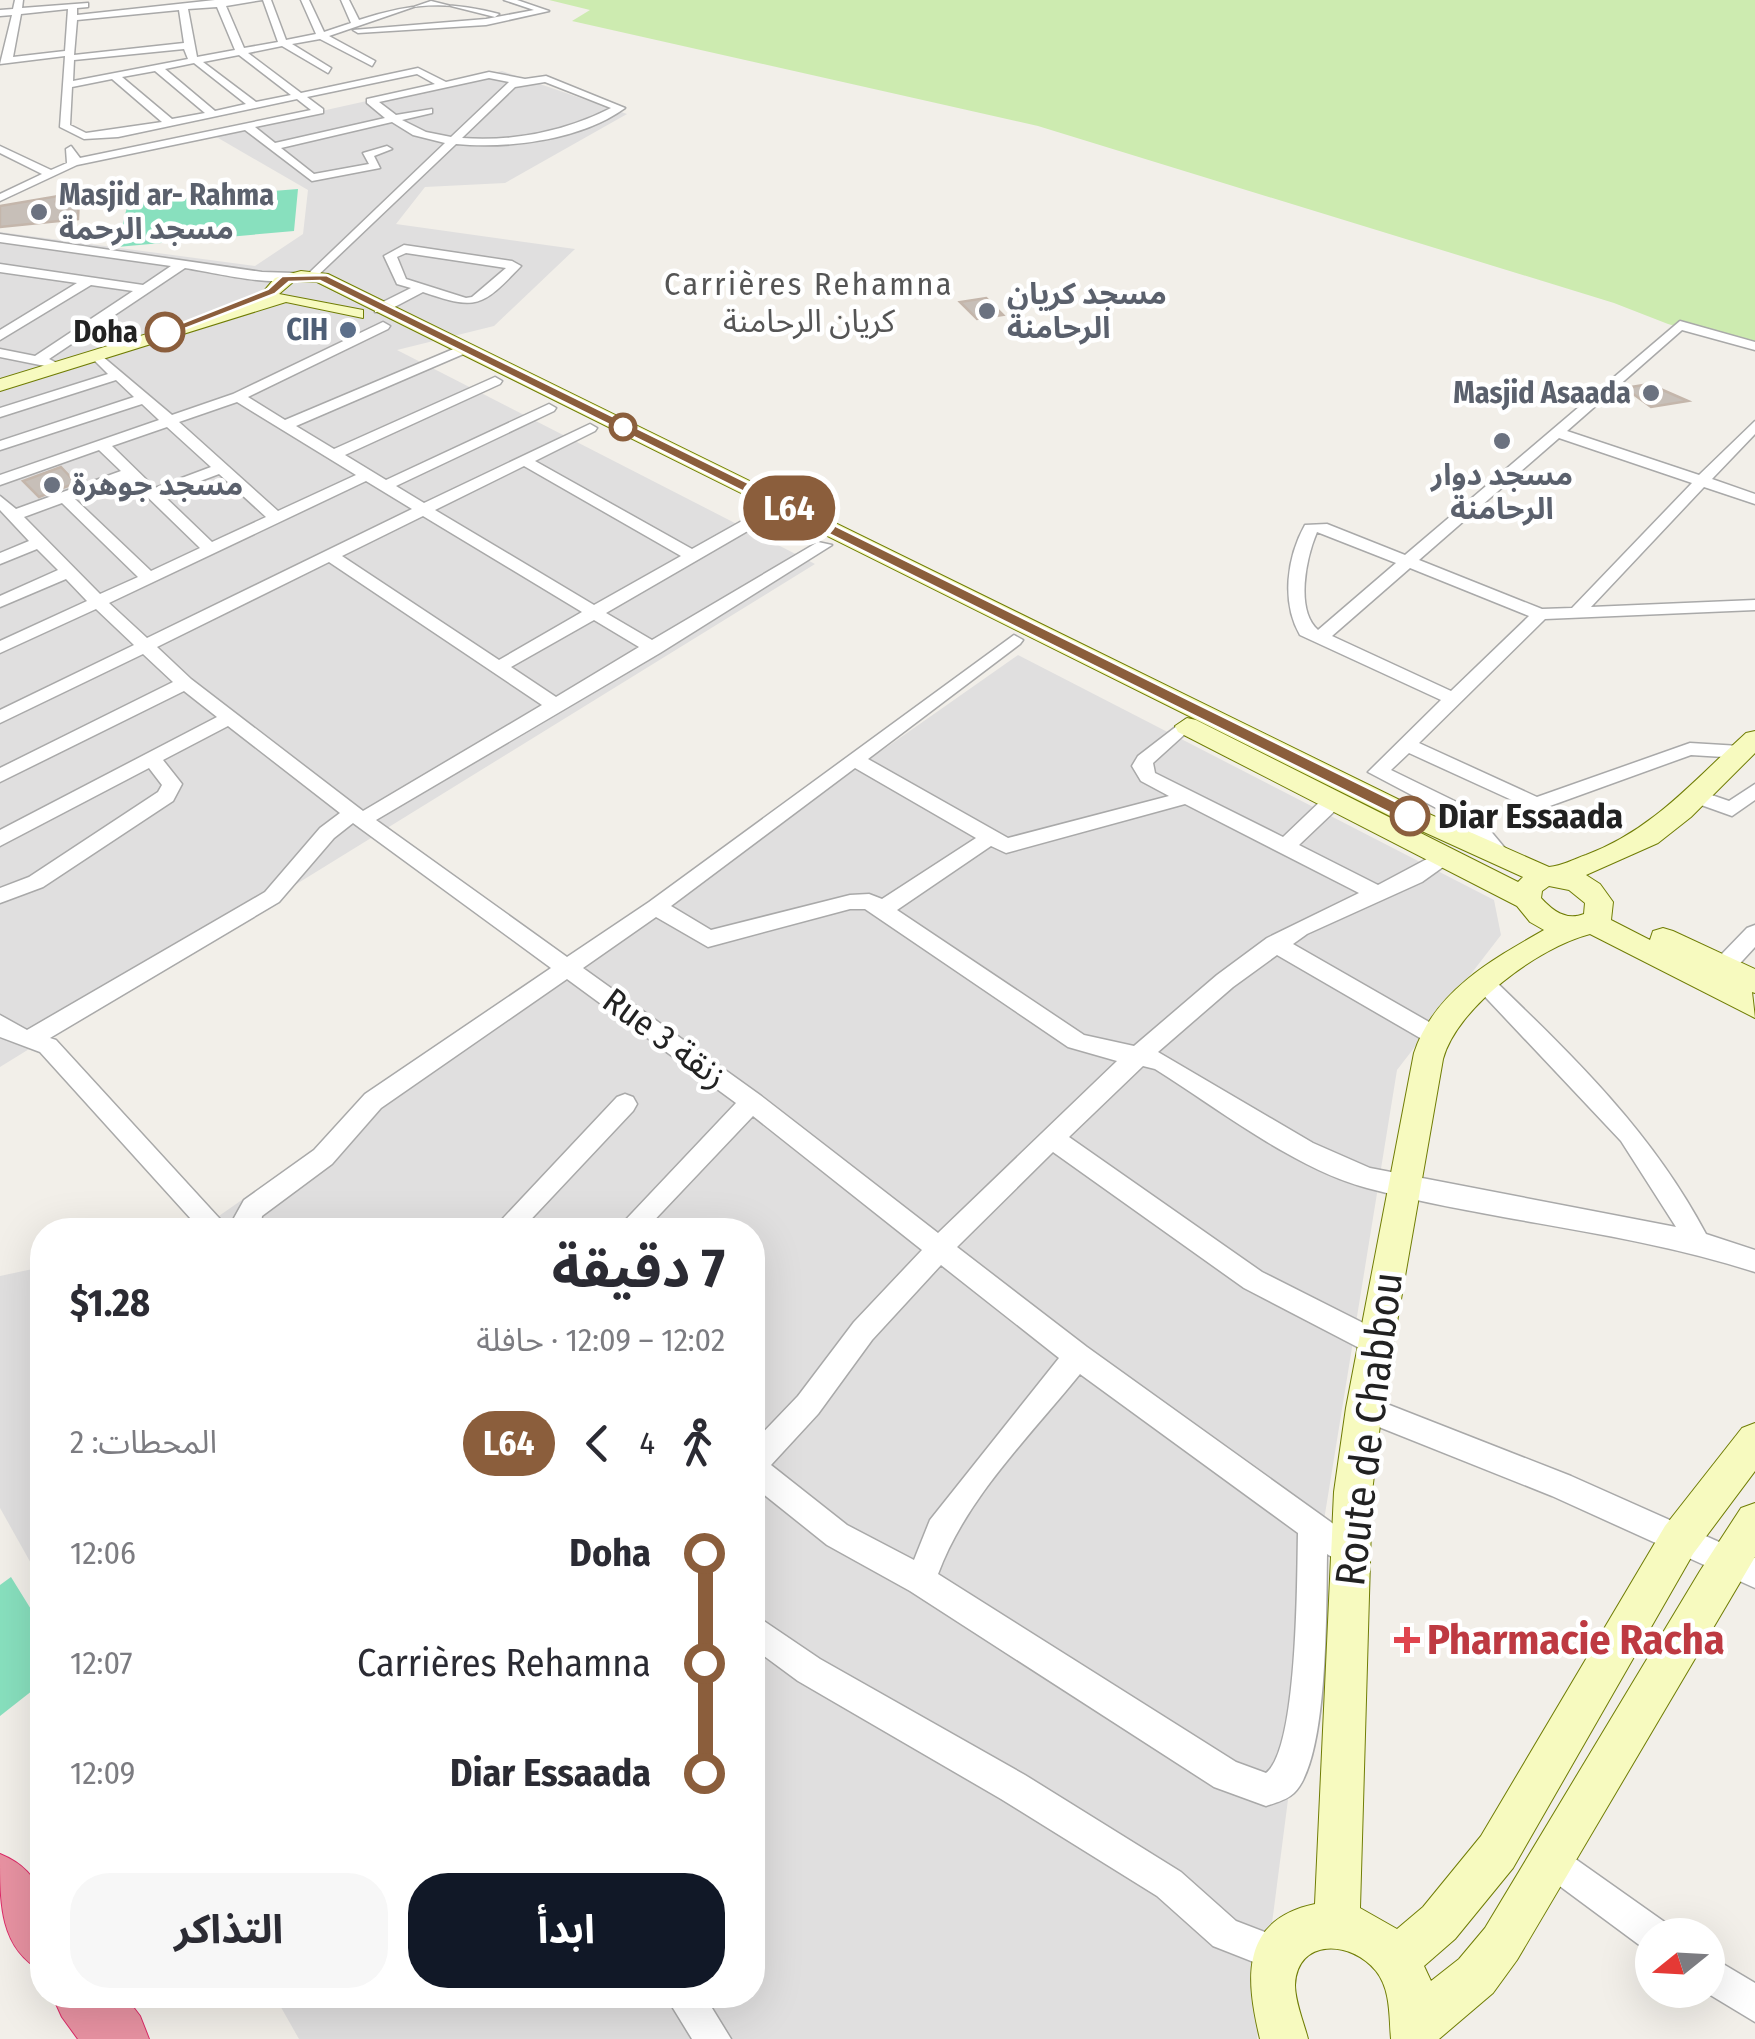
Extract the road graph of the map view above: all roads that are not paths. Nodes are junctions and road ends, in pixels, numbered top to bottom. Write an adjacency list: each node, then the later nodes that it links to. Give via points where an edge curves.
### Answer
1 (139, 0): 12 (street)
2 (258, 0): 9 (street)
3 (267, 0): 17 (street)
4 (306, 0): 16 (street)
5 (345, 0): 15 (street)
6 (427, 0): 15 (street)
7 (435, 0): 14 (street)
8 (508, 0): 14 (street, via 546,10)
9 (221, 2): 11 (street); 19 (street)
10 (23, 6): 12 (street); 13 (street); 21 (street)
11 (182, 7): 12 (street); 18 (street)
12 (73, 12): 20 (street)
13 (0, 13)
14 (518, 19): 15 (street, via 378,31)
15 (351, 27): 16 (street)
16 (321, 36): 17 (street); 23 (street)
17 (283, 43): 19 (street); 25 (street)
18 (186, 46): 20 (street); 22 (street)
19 (240, 51): 22 (street); 30 (street)
20 (69, 56): 21 (street); 29 (street)
21 (9, 60)
22 (195, 60): 24 (street); 31 (street)
23 (372, 63)
24 (156, 68): 26 (street); 33 (street)
25 (328, 70)
26 (114, 76): 29 (street); 35 (street)
27 (521, 82): 28 (street, via 496,75); 38 (street); 38 (street, via 546,80 620,108 527,141)
28 (443, 84): 30 (street, via 418,72); 34 (street, via 370,101)
29 (66, 85): 37 (street, via 65,127)
30 (300, 96): 31 (street); 36 (street, via 319,111)
31 (255, 106): 33 (street)
32 (428, 111): 34 (street)
33 (214, 114): 35 (street)
34 (395, 118): 38 (street, via 422,135); 39 (street)
35 (170, 123): 37 (street)
36 (248, 127): 39 (street); 42 (street)
37 (76, 134): 42 (street, via 68,141)
38 (456, 138): 50 (street)
39 (272, 147): 41 (street, via 312,178 372,167 368,155)
40 (0, 149): 43 (street)
41 (387, 149)
42 (74, 162): 43 (street)
43 (50, 174): 44 (street)
44 (0, 198)
45 (2, 240): 46 (street)
46 (183, 264): 53 (street); 54 (street)
47 (0, 268): 48 (street)
48 (16, 270): 49 (street); 51 (street)
49 (0, 280)
50 (321, 280): 54 (street, via 294,277); 54 (street, via 316,295); 55 (street)
51 (89, 281): 53 (street); 56 (street)
52 (421, 288): 52 (street, via 471,302 515,266 404,249 391,254 401,281); 55 (street)
53 (144, 289): 61 (street)
54 (276, 290): 55 (street); 60 (street)
55 (381, 318): 58 (street); 66 (street)
56 (0, 336)
57 (1755, 346): 74 (street, via 1680,325)
58 (454, 352): 64 (street); 71 (street); 135 (street)
59 (0, 354): 61 (street)
60 (96, 355): 62 (street); 63 (street)
61 (38, 360): 62 (street)
62 (63, 365): 65 (street)
63 (118, 375): 67 (street); 69 (street)
64 (495, 381): 68 (street); 78 (street)
65 (0, 385)
66 (238, 397): 70 (street); 71 (street)
67 (144, 398): 70 (street); 77 (street)
68 (549, 408): 73 (street); 85 (street)
69 (0, 413)
70 (170, 422): 76 (street); 80 (street)
71 (284, 425): 78 (street)
72 (1755, 425): 75 (street)
73 (590, 428): 79 (street); 91 (street)
74 (1556, 432): 84 (street); 99 (street)
75 (1748, 440): 84 (street)
76 (102, 445): 81 (street); 83 (street)
77 (0, 446)
78 (334, 455): 82 (street)
79 (527, 462): 90 (street); 96 (street)
80 (221, 468): 86 (street); 92 (street)
81 (131, 473): 86 (street); 87 (street)
82 (367, 475): 85 (street); 92 (street)
83 (0, 480)
84 (1700, 481): 88 (street); 105 (street)
85 (385, 486): 90 (street)
86 (153, 494): 95 (street)
87 (65, 498): 89 (street); 101 (street)
88 (1755, 500)
89 (7, 508): 93 (street, Rue 3 زنقة)
90 (426, 511): 97 (street); 106 (street)
91 (764, 515): 94 (street); 96 (street)
92 (277, 518): 95 (street)
93 (40, 542): 98 (street); 100 (street, Rue 3 زنقة)
94 (824, 545): 109 (street); 112 (street)
95 (210, 549): 101 (street)
96 (694, 556): 106 (street)
97 (332, 557): 110 (street); 113 (street)
98 (0, 559)
99 (1407, 560): 107 (street); 108 (street); 108 (street, via 1321,526 1310,528 1298,608 1303,626)
100 (68, 572): 102 (street); 103 (street, Rue 3 زنقة)
101 (149, 578): 103 (street)
102 (0, 602)
103 (98, 602): 110 (street, Rue 3 زنقة); 111 (street)
104 (1755, 604): 105 (street)
105 (1577, 612): 107 (street)
106 (594, 613): 112 (street); 113 (street)
107 (1540, 614): 115 (street)
108 (1318, 639): 115 (street)
109 (1014, 640): 119 (street); 123 (street)
110 (146, 646): 114 (street, Rue 3 زنقة); 117 (street)
111 (0, 648)
112 (654, 649): 116 (street)
113 (498, 666): 116 (street)
114 (185, 682): 118 (street, Rue 3 زنقة); 124 (street)
115 (1452, 698): 120 (street)
116 (557, 706): 129 (street)
117 (0, 717)
118 (230, 717): 122 (street); 129 (street, Rue 3 زنقة)
119 (1186, 725): 127 (street, via 1142,763 1152,780); 128 (street)
120 (1406, 744): 121 (street, via 1536,804 1678,752); 135 (street, via 1378,772 1466,814)
121 (1748, 746): 126 (street)
122 (151, 758): 130 (street); 138 (street, via 172,784 166,796 36,882)
123 (854, 760): 131 (street); 140 (street)
124 (0, 776)
125 (1755, 790): 126 (street, via 1732,810)
126 (1697, 796): 133 (street)
127 (1184, 798): 131 (street, via 1016,846); 132 (street)
128 (1333, 801): 132 (street); 134 (street)
129 (358, 816): 145 (street, Rue 3 زنقة); 152 (street, via 329,828 272,897)
130 (0, 838)
131 (988, 840): 141 (street)
132 (1285, 846): 137 (street)
133 (1629, 848): 136 (street); 142 (street)
134 (1446, 857): 137 (street); 139 (street)
135 (1504, 859): 136 (street)
136 (1552, 877): 139 (street, Route de Chabbou, via 1533,882); 142 (street, via 1584,885)
137 (1376, 893): 144 (street)
138 (0, 896)
139 (1530, 904): 142 (street, via 1550,921); 147 (street, Route de Chabbou)
140 (656, 907): 141 (street, via 708,939 856,901); 145 (street)
141 (883, 909): 153 (street, via 1076,1041 1108,1053)
142 (1591, 915): 146 (street); 147 (street, Route de Chabbou); 149 (street)
143 (1755, 933): 146 (street)
144 (1275, 944): 151 (street); 153 (street)
145 (568, 966): 154 (street, Rue 3 زنقة); 159 (street, via 365,1107 323,1157)
146 (1724, 966): 148 (street)
147 (1493, 977): 151 (street, Route de Chabbou); 162 (street, via 1645,1152)
148 (1755, 982)
149 (1755, 1007)
150 (0, 1024): 152 (street)
151 (1435, 1036): 157 (street, Route de Chabbou)
152 (31, 1038): 158 (street, via 88,1086)
153 (1140, 1054): 156 (street); 157 (street, via 1304,1150)
154 (752, 1102): 161 (street); 163 (street, Rue 3 زنقة)
155 (625, 1104): 160 (street)
156 (1052, 1138): 163 (street); 165 (street, via 1253,1280)
157 (1404, 1188): 162 (street); 165 (street, Route de Chabbou)
158 (206, 1218)
159 (246, 1218)
160 (516, 1218)
161 (640, 1218)
162 (1697, 1242): 164 (street)
163 (939, 1248): 166 (street, Rue 3 زنقة); 169 (street)
164 (1755, 1261)
165 (1376, 1343): 167 (street, Route de Chabbou)
166 (1077, 1356): 172 (street, Rue 3 زنقة); 176 (street, via 940,1530)
167 (1364, 1408): 173 (street); 174 (street, Route de Chabbou)
168 (1755, 1441): 173 (street)
169 (765, 1451)
170 (765, 1477): 176 (street, via 837,1535)
171 (1755, 1522): 175 (street)
172 (1312, 1530): 174 (street, Rue 3 زنقة); 176 (street, via 1304,1705 1295,1758 1288,1777 1266,1790 1226,1775)
173 (1679, 1540): 175 (street); 184 (street, via 1497,1852 1439,1923)
174 (1350, 1553): 181 (street, Route de Chabbou)
175 (1741, 1568): 178 (street)
176 (921, 1580)
177 (765, 1638): 183 (street, via 1169,1884 1225,1934)
178 (1550, 1858): 180 (street); 189 (street, via 1501,1944)
179 (0, 1884): 182 (highway)
180 (1635, 1921)
181 (1338, 1922): 183 (street, via 1303,1927); 184 (street, via 1368,1934)
182 (30, 1924)
183 (1279, 1954): 192 (street, via 1272,1995)
184 (1396, 1961): 189 (street, via 1412,1997)
185 (1725, 1984): 186 (street)
186 (1755, 2004)
187 (94, 2008): 190 (highway)
188 (692, 2008): 191 (street)
189 (1415, 2031)
190 (117, 2039)
191 (713, 2039)
192 (1284, 2039)

